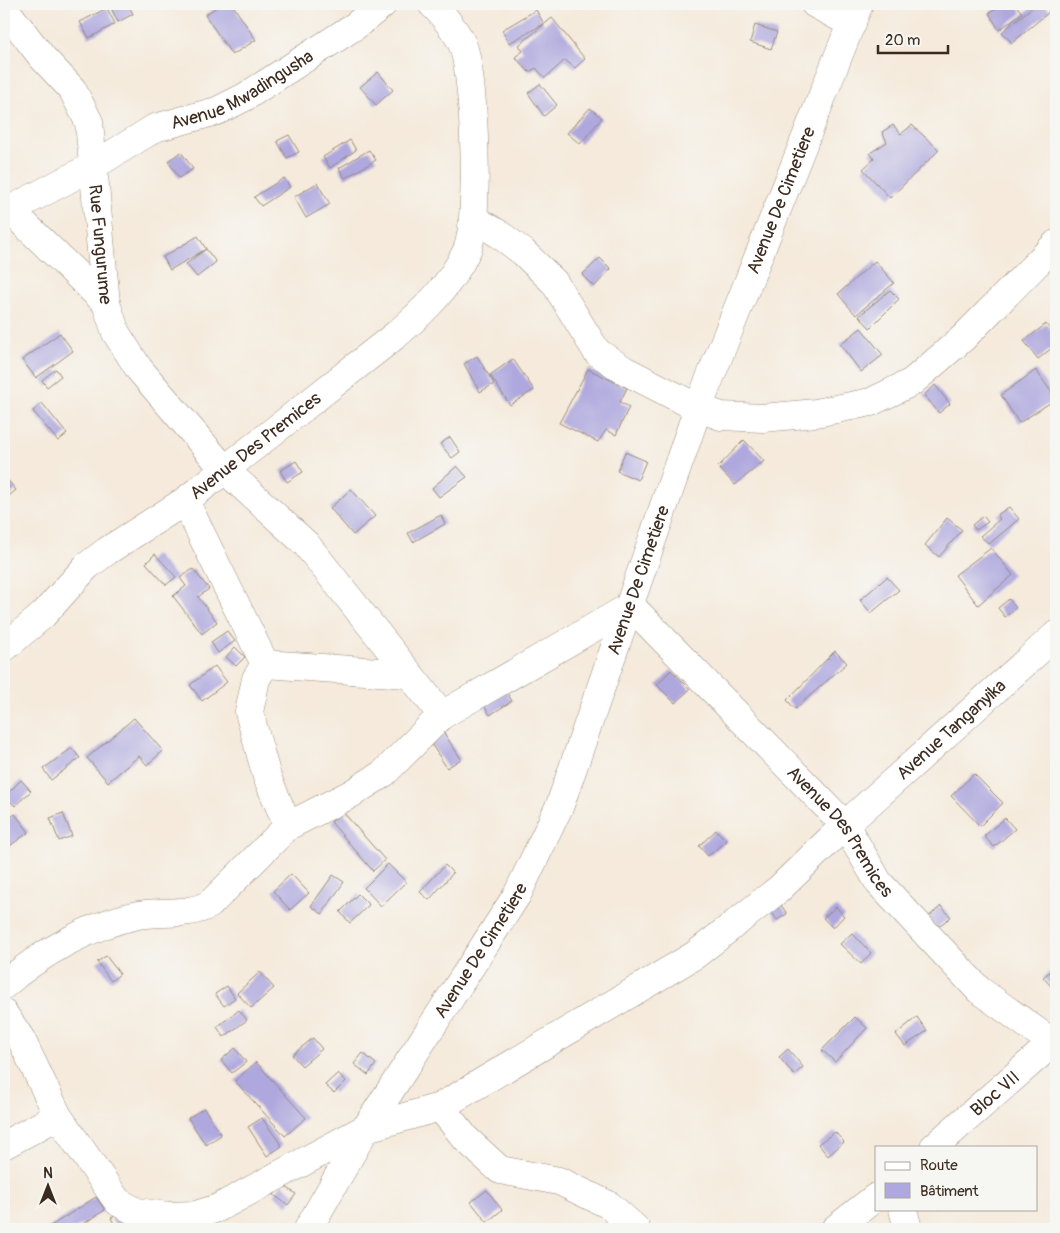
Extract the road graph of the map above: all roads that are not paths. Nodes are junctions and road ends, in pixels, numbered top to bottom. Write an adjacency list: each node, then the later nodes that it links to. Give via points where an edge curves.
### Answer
1 (383, 4): 6 (street, Avenue Mwadingusha, via 245,97 217,110 155,128)
2 (432, 4): 8 (street, Avenue Des Premices, via 463,45 467,64 472,93)
3 (815, 4): 5 (street)
4 (4, 8): 6 (street, Rue Fungurume, via 72,89 89,122)
5 (855, 14): 11 (street, Avenue De Cimetiere)
6 (93, 166): 7 (street, Avenue Mwadingusha); 10 (street, Rue Fungurume)
7 (6, 211): 10 (street)
8 (474, 219): 11 (street, via 523,252 554,282 597,352 624,370); 12 (street, Avenue Des Premices, via 468,249 452,279 426,309)
9 (1056, 244): 11 (street, via 963,338 912,382 871,402 763,418 721,416)
10 (106, 303): 12 (street, Rue Fungurume, via 116,333 139,369)
11 (698, 408): 14 (street, Avenue De Cimetiere)
12 (225, 470): 13 (street, Avenue Des Premices); 18 (street, Rue Fungurume, via 306,544)
13 (185, 501): 16 (street, Avenue Des Premices, via 87,566 43,614); 17 (street)
14 (631, 606): 19 (street); 20 (street, Avenue Des Premices); 27 (street, Avenue De Cimetiere, via 560,805 517,895)
15 (1056, 635): 20 (street, Avenue Tanganyika)
16 (4, 648)
17 (265, 664): 18 (street); 21 (street, via 256,678 250,712 267,777)
18 (408, 674): 19 (street, Rue Fungurume)
19 (442, 715): 21 (street, via 384,773 352,794)
20 (845, 825): 24 (street, Avenue Des Premices, via 880,883 979,990); 25 (street, Avenue Tanganyika, via 779,889 694,955)
21 (288, 826): 22 (street, via 209,905 194,912 140,915 110,922 82,934 28,966)
22 (4, 985)
23 (4, 1014): 26 (street, Avenue Tanganyika, via 21,1040)
24 (1055, 1043): 29 (street, Bloc VII)
25 (440, 1106): 27 (street, Avenue Tanganyika); 33 (street, via 466,1140 500,1170 559,1181 609,1205)
26 (58, 1116): 27 (street, Avenue Tanganyika, via 118,1202 137,1212 166,1216 196,1215 218,1208); 28 (street)
27 (366, 1128): 32 (street, Avenue De Cimetiere)
28 (4, 1145)
29 (935, 1146)
30 (875, 1198): 34 (street)
31 (903, 1210): 35 (street)
32 (308, 1229)
33 (636, 1229)
34 (834, 1229)
35 (908, 1229)

